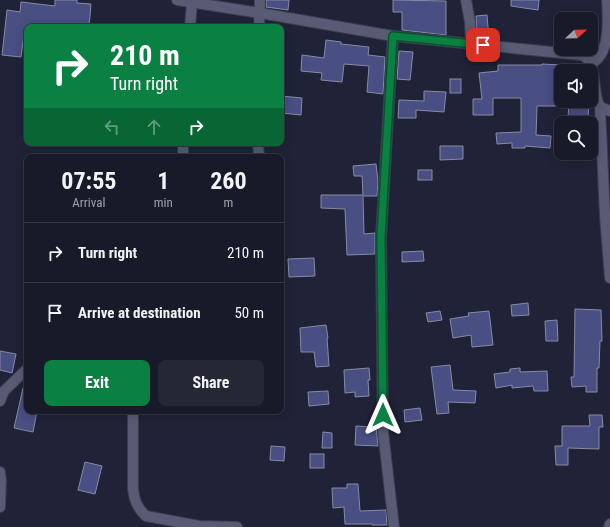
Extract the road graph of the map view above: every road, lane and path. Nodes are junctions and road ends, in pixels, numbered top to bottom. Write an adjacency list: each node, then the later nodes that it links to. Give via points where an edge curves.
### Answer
1 (177, 0): 5 (street)
2 (260, 0): 6 (street)
3 (466, 0): 10 (street)
4 (607, 0): 11 (street, via 604,48 599,57)
5 (192, 2): 6 (street); 7 (street)
6 (260, 13): 8 (street); 9 (street)
7 (190, 24)
8 (259, 24)
9 (393, 36): 10 (street); 21 (street, via 381,237 383,431)
10 (471, 44): 11 (street, via 581,55)
11 (591, 63): 12 (street, via 595,91)
12 (605, 109): 13 (street)
13 (610, 278)
14 (24, 372): 15 (street, via 4,391)
15 (0, 401)
16 (133, 414): 19 (street, via 133,489 140,510 146,516)
17 (0, 472): 18 (street)
18 (0, 507)
19 (212, 527): 20 (street)
20 (237, 527)
21 (394, 527)

